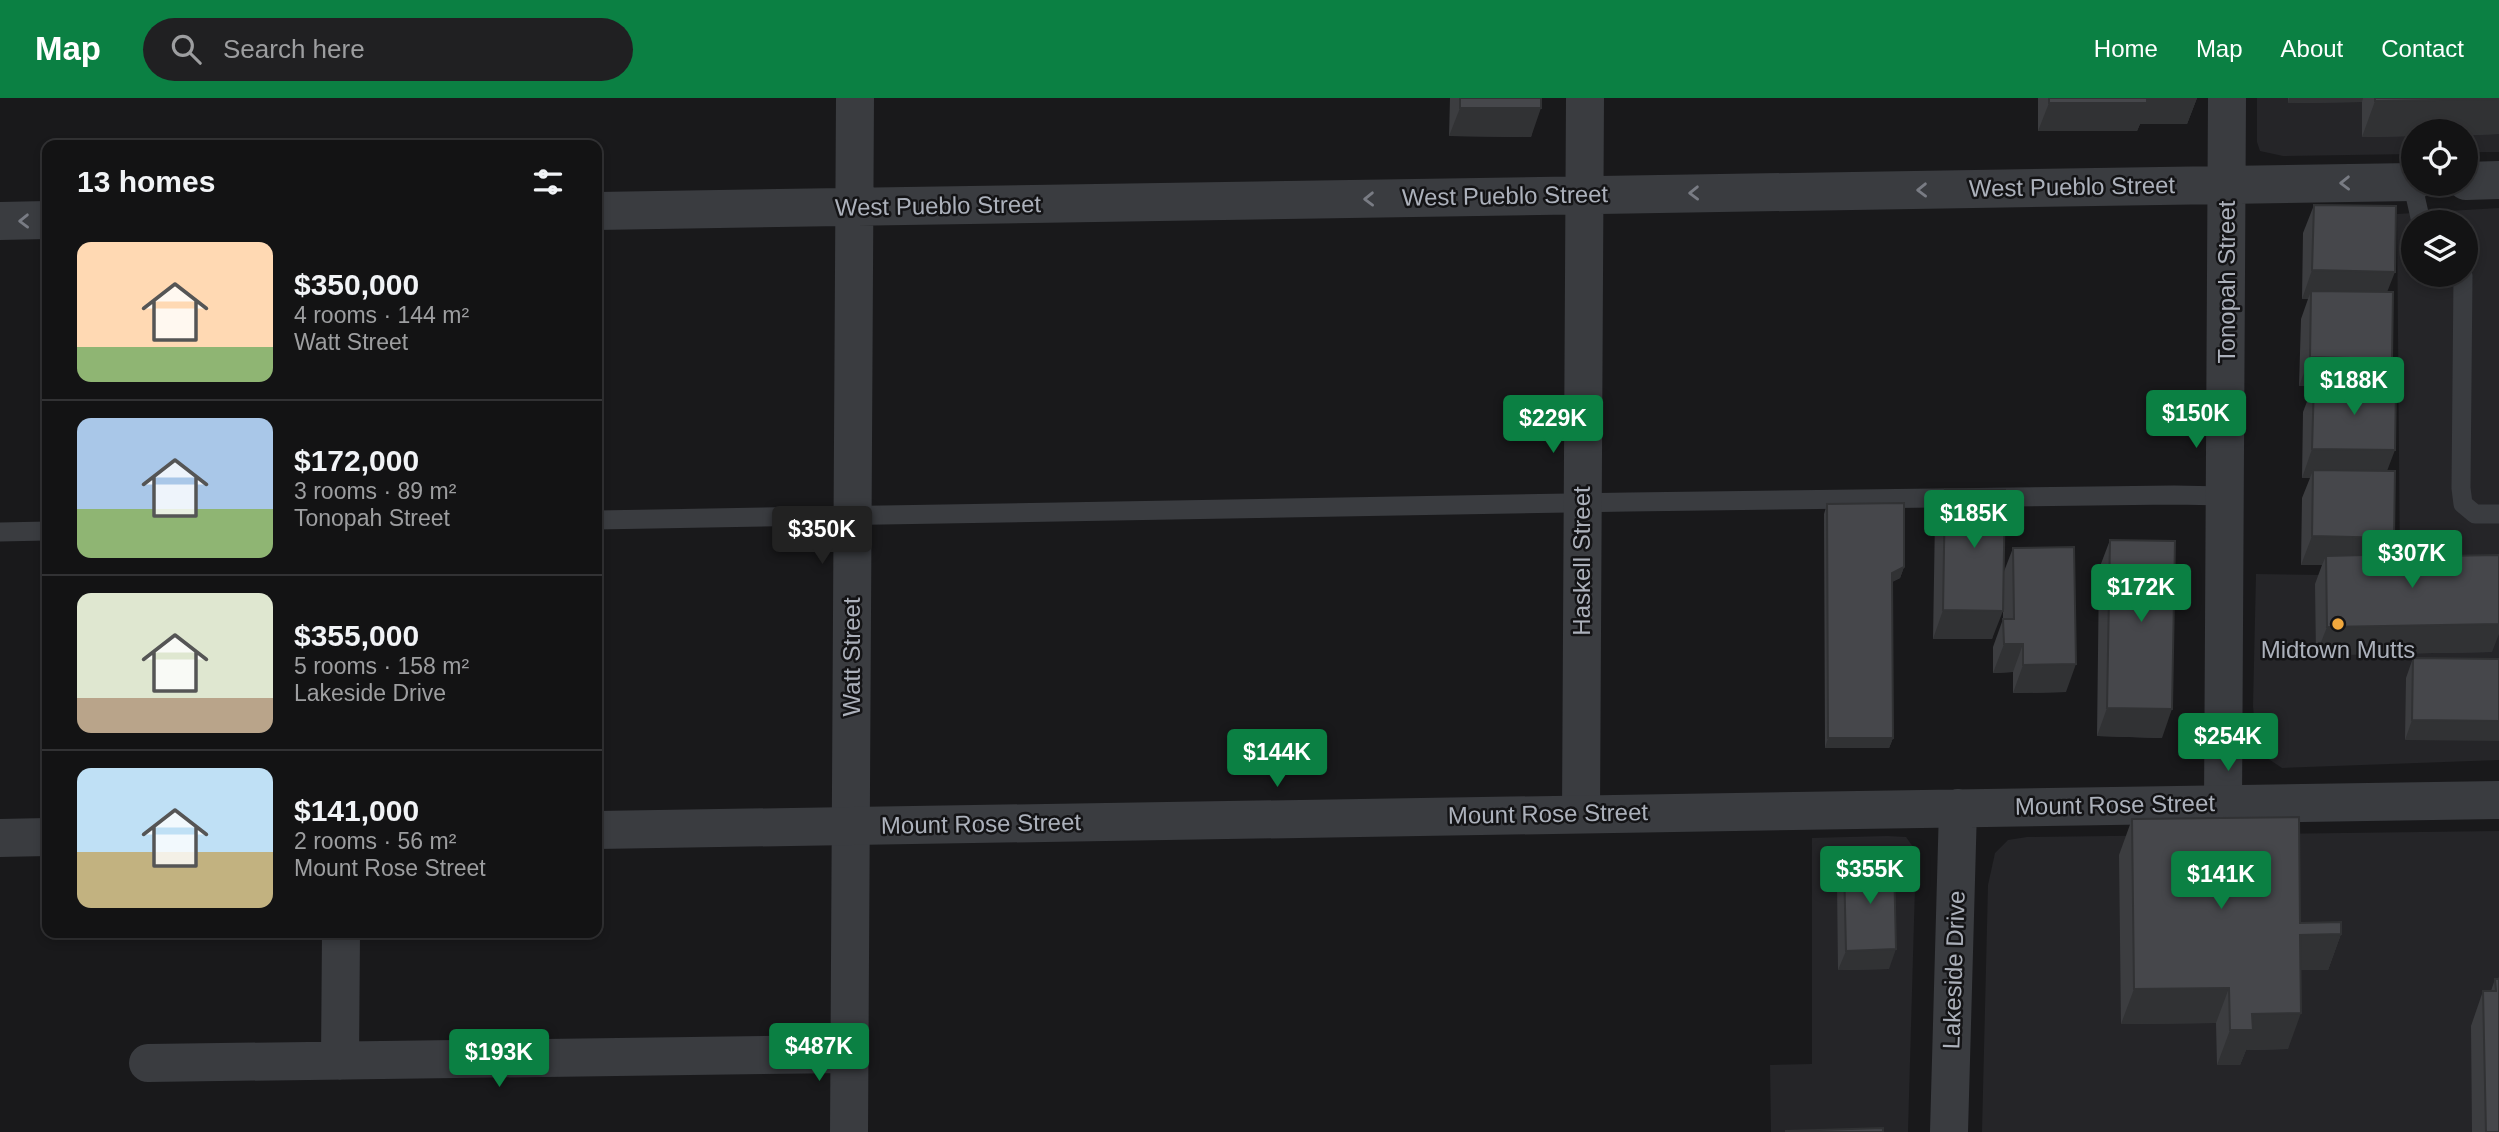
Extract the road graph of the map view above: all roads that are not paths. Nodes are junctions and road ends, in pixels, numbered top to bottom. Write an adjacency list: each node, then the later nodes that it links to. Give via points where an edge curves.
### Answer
1 (855, 98): 9 (street, Watt Street)
2 (1585, 98): 8 (street, Haskell Street)
3 (2227, 98): 7 (street, Tonopah Street)
4 (2499, 180): 5 (street)
5 (2478, 181)
6 (2401, 182): 7 (street, West Pueblo Street, one-way to 7)
7 (2227, 185): 8 (street, West Pueblo Street, one-way to 8); 14 (street, Tonopah Street)
8 (1584, 195): 9 (street, West Pueblo Street, one-way to 9); 15 (street, Haskell Street)
9 (853, 207): 10 (street, West Pueblo Street); 17 (street, Watt Street)
10 (602, 211)
11 (42, 220): 12 (street, one-way to 12)
12 (0, 221)
13 (2463, 287): 16 (lane, via 2460,488 2463,503 2475,514)
14 (2225, 496): 15 (lane); 22 (street, Tonopah Street)
15 (1582, 503): 17 (lane); 24 (street, Haskell Street)
16 (2499, 514)
17 (852, 517): 18 (lane); 25 (street, Watt Street)
18 (602, 520)
19 (42, 531): 20 (lane)
20 (0, 532)
21 (2499, 800): 22 (street, Mount Rose Street)
22 (2223, 803): 23 (street, Mount Rose Street)
23 (1958, 808): 24 (street, Mount Rose Street); 34 (street, Lakeside Drive)
24 (1581, 813): 25 (street, Mount Rose Street)
25 (850, 826): 26 (street, Mount Rose Street); 30 (street, Watt Street)
26 (602, 830)
27 (42, 837): 28 (street)
28 (0, 838)
29 (341, 938): 31 (street)
30 (849, 1054): 31 (street); 33 (street, Watt Street)
31 (340, 1061): 32 (street)
32 (148, 1063)
33 (849, 1132)
34 (1950, 1132)

